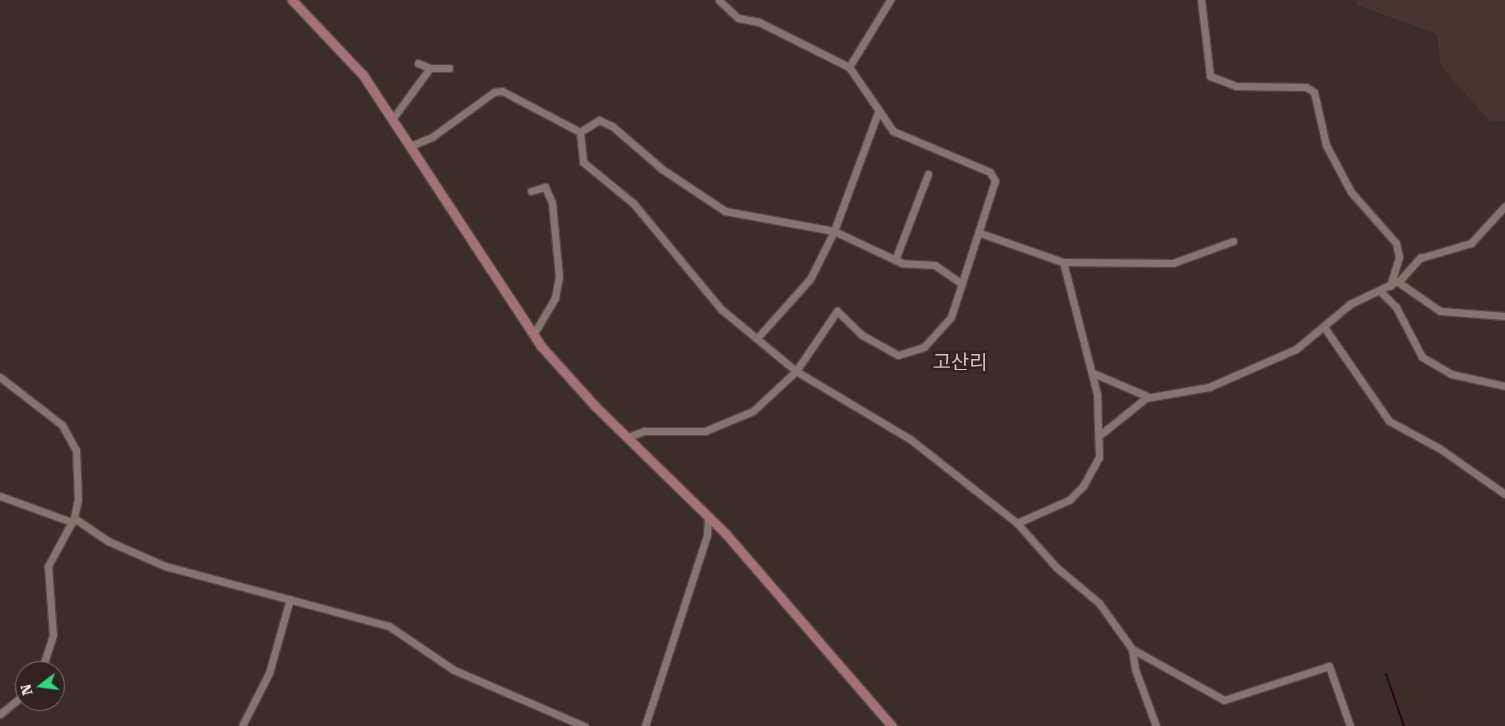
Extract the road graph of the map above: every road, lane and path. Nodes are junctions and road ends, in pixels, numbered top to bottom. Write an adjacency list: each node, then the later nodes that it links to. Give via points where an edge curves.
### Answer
1 (292, 0): 10 (main road, via 348,57)
2 (719, 0): 6 (street, via 738,18 760,22)
3 (890, 0): 6 (street)
4 (1201, 0): 23 (street, via 1210,76 1231,85 1306,87 1314,92 1326,145 1351,192 1396,243 1399,257)
5 (418, 63): 7 (street)
6 (849, 67): 9 (street, via 859,76)
7 (430, 68): 8 (street); 10 (street)
8 (449, 68)
9 (878, 112): 16 (street); 17 (street, via 893,131 993,174)
10 (394, 118): 12 (main road)
11 (580, 132): 12 (street, via 502,91 494,92 432,137); 16 (street, via 599,120 612,126 662,169 725,211); 28 (street, via 583,162 633,203 720,309)
12 (410, 146): 27 (main road)
13 (928, 174): 19 (street)
14 (531, 190): 27 (street, via 545,187 552,203 559,277 555,298)
15 (1505, 206): 21 (street, via 1471,243 1427,253)
16 (834, 230): 19 (street); 28 (street, via 806,285 793,294)
17 (980, 233): 20 (street); 22 (street)
18 (1233, 241): 20 (street, via 1173,263)
19 (895, 260): 22 (street, via 935,265)
20 (1063, 262): 30 (street)
21 (1398, 282): 23 (street); 25 (street, via 1440,310)
22 (962, 284): 29 (street, via 951,317 924,347 898,355 862,335 837,311)
23 (1390, 286): 24 (street)
24 (1380, 291): 26 (street, via 1350,304); 32 (street, via 1396,307 1422,357 1451,374)
25 (1505, 316)
26 (1324, 327): 33 (street, via 1296,349 1229,380 1196,392); 36 (street, via 1389,421 1433,444)
27 (532, 335): 35 (main road)
28 (758, 337): 29 (street)
29 (796, 371): 35 (street, via 758,407 725,425 705,431 644,432); 40 (street, via 910,439)
30 (1093, 374): 33 (street); 34 (street)
31 (0, 377): 39 (street, via 62,425 74,440 79,482)
32 (1505, 386)
33 (1149, 397): 34 (street)
34 (1101, 434): 40 (street, via 1098,457 1079,491 1049,513)
35 (628, 437): 38 (main road)
36 (1505, 494)
37 (0, 496): 39 (street)
38 (708, 516): 48 (street, via 707,535); 49 (main road)
39 (73, 520): 41 (street, via 108,541 165,566); 43 (street, via 48,566 53,635)
40 (1017, 523): 42 (street, via 1056,567 1099,603)
41 (290, 599): 46 (street, via 269,673); 47 (street, via 390,626 454,670)
42 (1132, 648): 50 (street, via 1135,669); 51 (street, via 1224,700 1328,666)
43 (44, 661)
44 (15, 702): 45 (street)
45 (0, 714)
46 (242, 726)
47 (584, 726)
48 (645, 726)
49 (892, 726)
50 (1156, 726)
51 (1350, 726)

